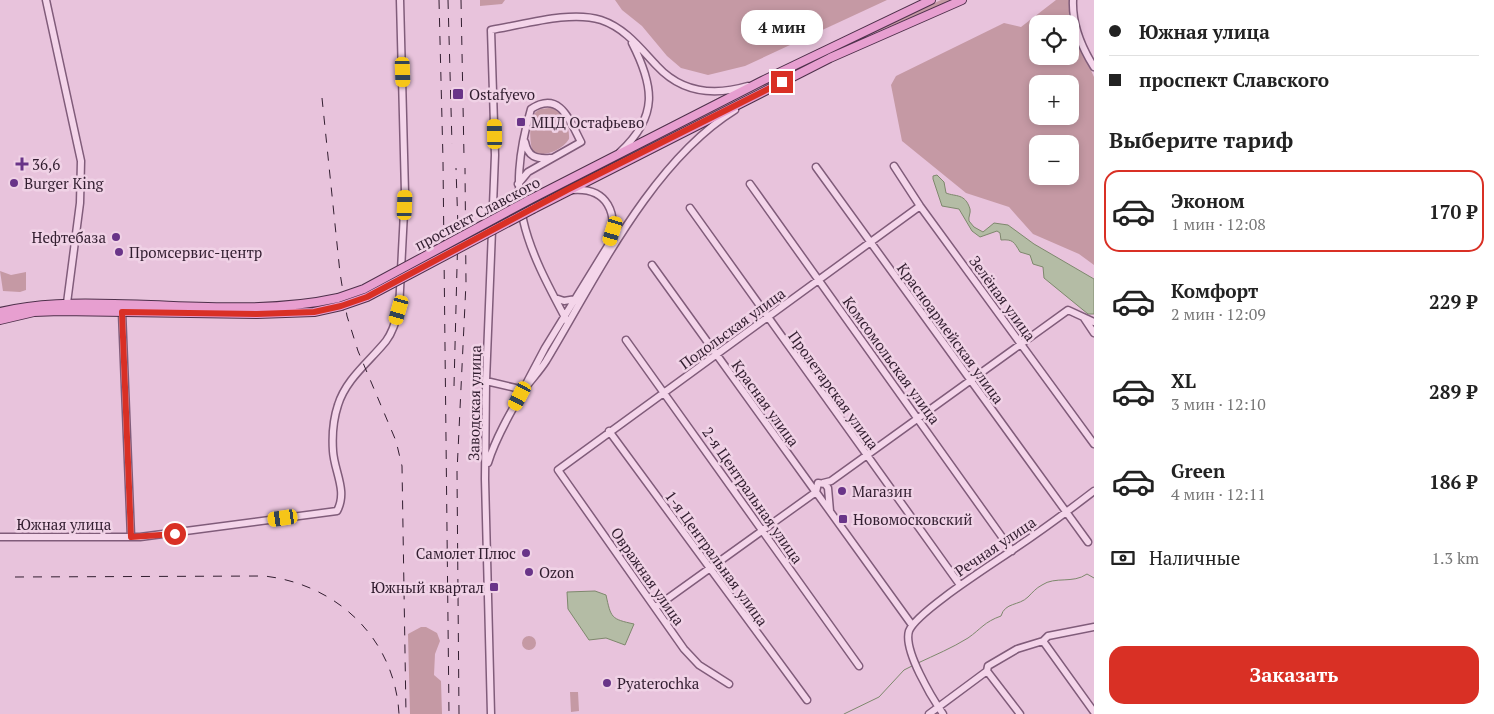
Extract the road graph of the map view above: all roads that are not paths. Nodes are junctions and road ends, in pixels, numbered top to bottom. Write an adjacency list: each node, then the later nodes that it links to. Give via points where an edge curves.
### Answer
1 (46, 0): 26 (street, via 81,161 80,203)
2 (400, 0): 54 (street, Южная улица, via 405,192 399,310 387,340 358,371 338,405 332,439 342,494 337,511 175,534)
3 (931, 0): 8 (main road, проспект Славского)
4 (962, 0): 9 (main road, проспект Славского)
5 (1074, 0): 7 (street, via 1075,24)
6 (629, 37): 8 (street, via 658,67 696,91 728,92); 12 (street, via 645,67 650,97 640,129); 39 (street, Заводская улица, via 606,22 586,17 491,30 494,188)
7 (1094, 67)
8 (762, 81): 12 (main road, проспект Славского)
9 (766, 90): 17 (main road, проспект Славского); 32 (street, via 719,120 668,170 638,210)
10 (524, 138): 11 (street, via 535,158); 11 (street, via 530,109 544,104 566,111 581,142); 15 (street)
11 (552, 158): 15 (street, via 528,172)
12 (614, 158): 25 (main road, проспект Славского, bridge)
13 (894, 166): 18 (street, Зелёная улица)
14 (816, 167): 20 (street, Красноармейская улица)
15 (518, 184): 23 (street, via 525,232)
16 (750, 184): 22 (street, Комсомольская улица)
17 (567, 190): 24 (street, via 580,189 601,197 608,205 614,222 609,244); 25 (main road, проспект Славского, bridge, via 367,297)
18 (920, 206): 20 (street, Подольская улица); 36 (street, Зелёная улица)
19 (690, 208): 30 (street, Пролетарская улица)
20 (868, 242): 22 (street, Подольская улица); 38 (street, Красноармейская улица)
21 (652, 265): 37 (street, Красная улица)
22 (819, 280): 30 (street, Подольская улица); 42 (street, Комсомольская улица)
23 (555, 298): 24 (street, via 564,301); 32 (street)
24 (576, 299): 32 (street)
25 (340, 302): 26 (main road, проспект Славского, via 256,307); 28 (main road, проспект Славского, via 314,312)
26 (67, 304): 27 (main road, проспект Славского)
27 (0, 312)
28 (122, 312): 31 (main road, проспект Славского, via 34,312); 54 (street)
29 (1083, 317): 33 (street); 34 (street); 36 (street, via 1068,310)
30 (767, 318): 37 (street, Подольская улица); 45 (street, Пролетарская улица)
31 (0, 320)
32 (567, 320): 40 (street, via 544,363)
33 (1094, 322)
34 (1094, 333)
35 (626, 340): 41 (street, 2-я Центральная улица)
36 (1020, 344): 38 (street); 44 (street, Зелёная улица)
37 (716, 355): 41 (street, Подольская улица); 48 (street, Красная улица, via 809,482)
38 (969, 380): 42 (street); 51 (street, Красноармейская улица)
39 (486, 381): 40 (street); 47 (street, Заводская улица)
40 (524, 390): 47 (street, via 492,450)
41 (665, 392): 43 (street, Подольская улица); 52 (street, 2-я Центральная улица)
42 (918, 417): 45 (street); 56 (street, Комсомольская улица)
43 (609, 431): 46 (street, Подольская улица); 57 (street, 1-я Центральная улица)
44 (1094, 444)
45 (866, 454): 48 (street); 58 (street, Пролетарская улица)
46 (558, 470): 59 (street, Овражная улица)
47 (485, 479): 69 (street, Заводская улица)
48 (822, 488): 50 (street, Красная улица); 50 (street, Красная улица); 52 (street)
49 (1094, 491): 51 (street, Речная улица)
50 (830, 511): 60 (street, Красная улица)
51 (1067, 512): 55 (street, Красноармейская улица); 56 (street, Речная улица)
52 (762, 530): 57 (street); 63 (street, 2-я Центральная улица)
53 (0, 537): 54 (street, Южная улица)
54 (131, 537)
55 (1088, 542)
56 (1012, 551): 58 (street, Речная улица)
57 (709, 568): 59 (street); 66 (street, 1-я Центральная улица)
58 (960, 585): 60 (street, Речная улица)
59 (656, 607): 65 (street, Овражная улица, via 690,657)
60 (912, 625): 67 (street, via 908,637 913,658)
61 (1094, 627): 62 (street, via 1048,636)
62 (1043, 641): 64 (street, via 1017,649 988,666); 68 (street)
63 (859, 666)
64 (987, 671): 67 (street); 72 (street)
65 (729, 684)
66 (806, 700)
67 (939, 708): 70 (street); 71 (street)
68 (1094, 712)
69 (491, 714)
70 (929, 714)
71 (943, 714)
72 (1020, 714)

